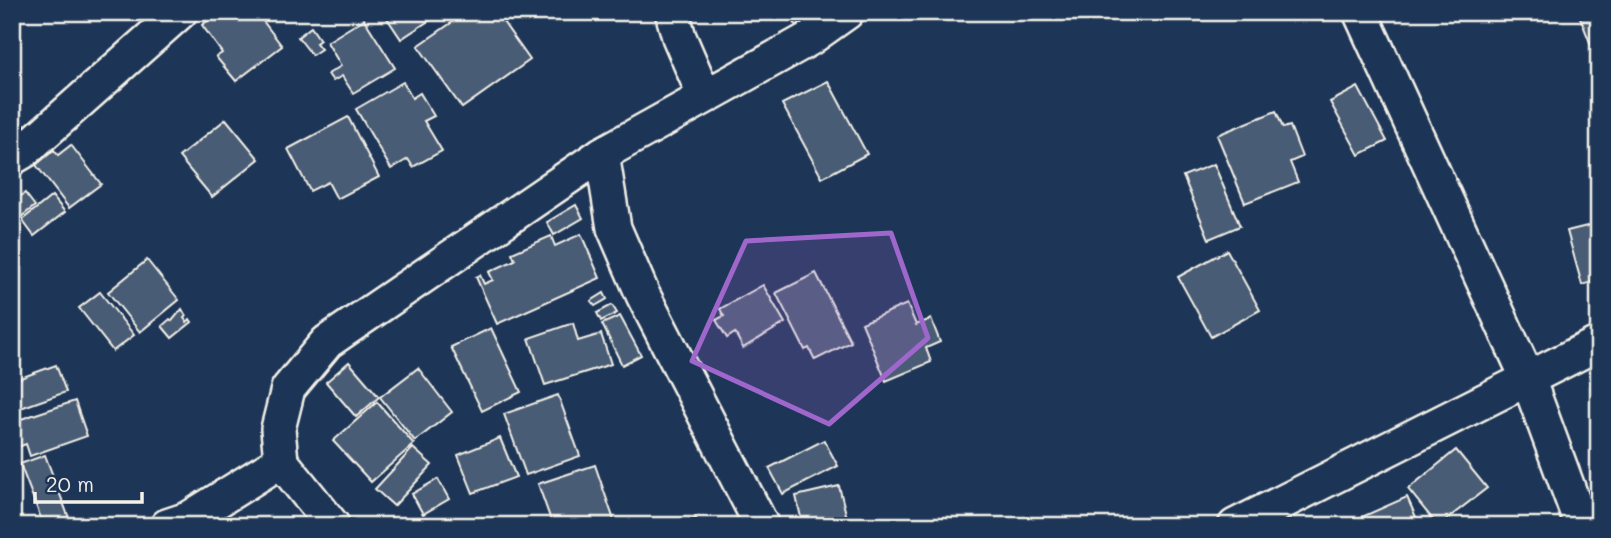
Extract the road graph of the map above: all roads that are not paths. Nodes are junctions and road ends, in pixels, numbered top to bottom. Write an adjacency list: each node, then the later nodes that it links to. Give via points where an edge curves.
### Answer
1 (180, 12): 7 (street)
2 (672, 12): 5 (street)
3 (847, 12): 5 (street, via 809,39)
4 (1360, 12): 9 (street)
5 (704, 95): 6 (street)
6 (602, 154): 10 (street, via 327,342 288,389 278,429); 13 (street, via 618,239)
7 (12, 158)
8 (1599, 343): 9 (street)
9 (1528, 379): 14 (street); 15 (street)
10 (281, 461): 11 (street, via 188,519); 12 (street)
11 (167, 526)
12 (332, 526)
13 (762, 526)
14 (1235, 526)
15 (1582, 526)

